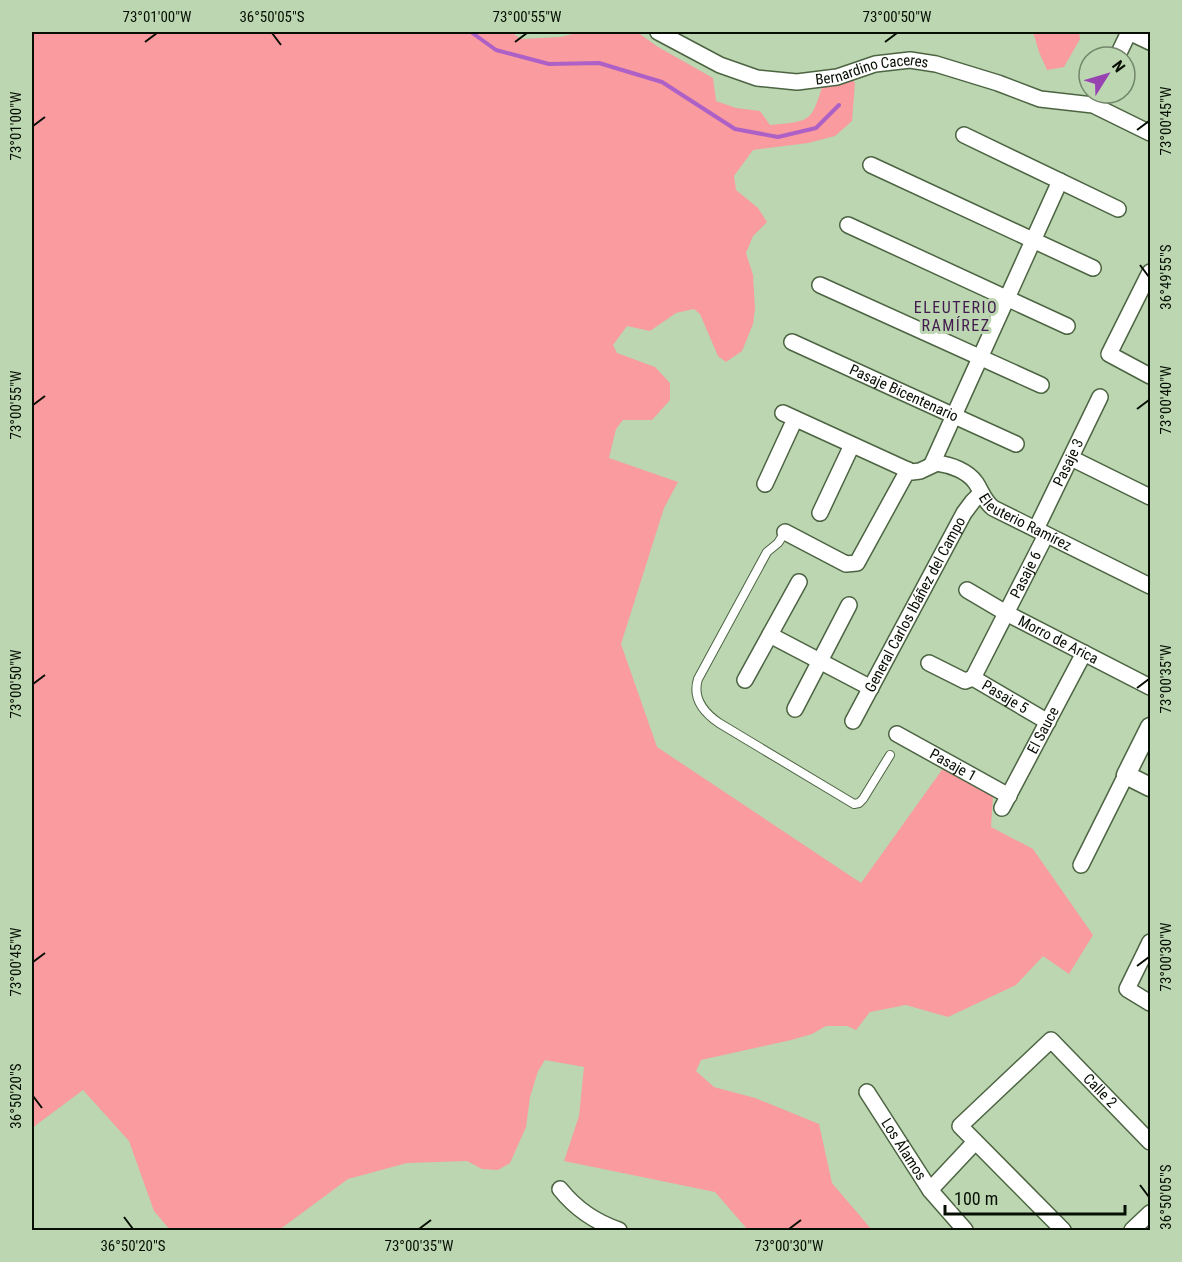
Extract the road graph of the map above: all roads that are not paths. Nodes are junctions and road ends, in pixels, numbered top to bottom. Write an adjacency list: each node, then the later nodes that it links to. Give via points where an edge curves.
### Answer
1 (658, 32): 4 (street, Bernardino Caceres, via 720,65 757,78 797,82 910,60 936,64 1040,99)
2 (1129, 32): 3 (street)
3 (1150, 42)
4 (1077, 99)
5 (1106, 105): 6 (street, Bernardino Caceres)
6 (1150, 133)
7 (964, 135): 9 (street)
8 (871, 165): 12 (street)
9 (1060, 181): 10 (street); 12 (street)
10 (1118, 209)
11 (848, 225): 16 (street)
12 (1034, 240): 13 (street); 16 (street)
13 (1093, 268)
14 (1150, 272): 20 (street, via 1109,354)
15 (820, 285): 19 (street)
16 (1007, 298): 17 (street); 19 (street)
17 (1067, 326)
18 (792, 342): 23 (street, Pasaje Bicentenario)
19 (980, 358): 21 (street); 23 (street)
20 (1150, 376)
21 (1041, 385)
22 (1100, 397): 26 (street, Pasaje 3)
23 (954, 416): 24 (street, Pasaje Bicentenario); 27 (street)
24 (1016, 444)
25 (852, 445): 28 (street); 29 (street, via 789,416); 32 (street)
26 (1071, 458): 31 (street); 34 (street, Pasaje 3)
27 (932, 464): 28 (street, Eleuterio Ramírez, via 920,471); 30 (street, Eleuterio Ramírez, via 965,472)
28 (908, 470): 33 (street, via 857,563 846,564)
29 (765, 484)
30 (981, 493): 34 (street, Eleuterio Ramírez, via 993,508); 47 (street, General Carlos Ibáñez del Campo, via 964,513)
31 (1150, 497)
32 (820, 513)
33 (784, 532): 53 (lane, via 767,552 698,679 699,703 718,723 854,804 863,799)
34 (1041, 532): 36 (street, Eleuterio Ramírez); 39 (street, Pasaje 6)
35 (800, 582): 40 (street)
36 (1150, 586)
37 (967, 590): 39 (street, Morro de Arica)
38 (849, 605): 42 (street)
39 (1006, 613): 41 (street, Morro de Arica); 44 (street, Pasaje 6)
40 (770, 634): 42 (street); 45 (street)
41 (1084, 653): 46 (street, Morro de Arica); 50 (street, El Sauce)
42 (820, 661): 47 (street); 48 (street)
43 (929, 663): 44 (street, Pasaje 5, via 965,681)
44 (973, 678): 50 (street, Pasaje 5)
45 (745, 680)
46 (1150, 687)
47 (871, 688): 49 (street, General Carlos Ibáñez del Campo)
48 (795, 709)
49 (853, 721)
50 (1048, 722): 56 (street, El Sauce)
51 (1150, 727): 54 (street)
52 (897, 734): 56 (street, Pasaje 1)
53 (890, 755)
54 (1126, 775): 55 (street); 57 (street)
55 (1150, 788)
56 (1006, 802)
57 (1081, 865)
58 (1150, 942): 59 (street, via 1127,989)
59 (1150, 1003)
60 (867, 1092): 64 (street, Los Álamos)
61 (975, 1142): 62 (street, Calle 2, via 960,1126 1051,1040); 64 (street); 68 (street)
62 (1150, 1142)
63 (560, 1189): 66 (street, via 582,1212)
64 (930, 1190): 67 (street, Los Álamos)
65 (1150, 1213): 69 (street)
66 (619, 1230)
67 (965, 1230)
68 (1063, 1230)
69 (1132, 1230)

